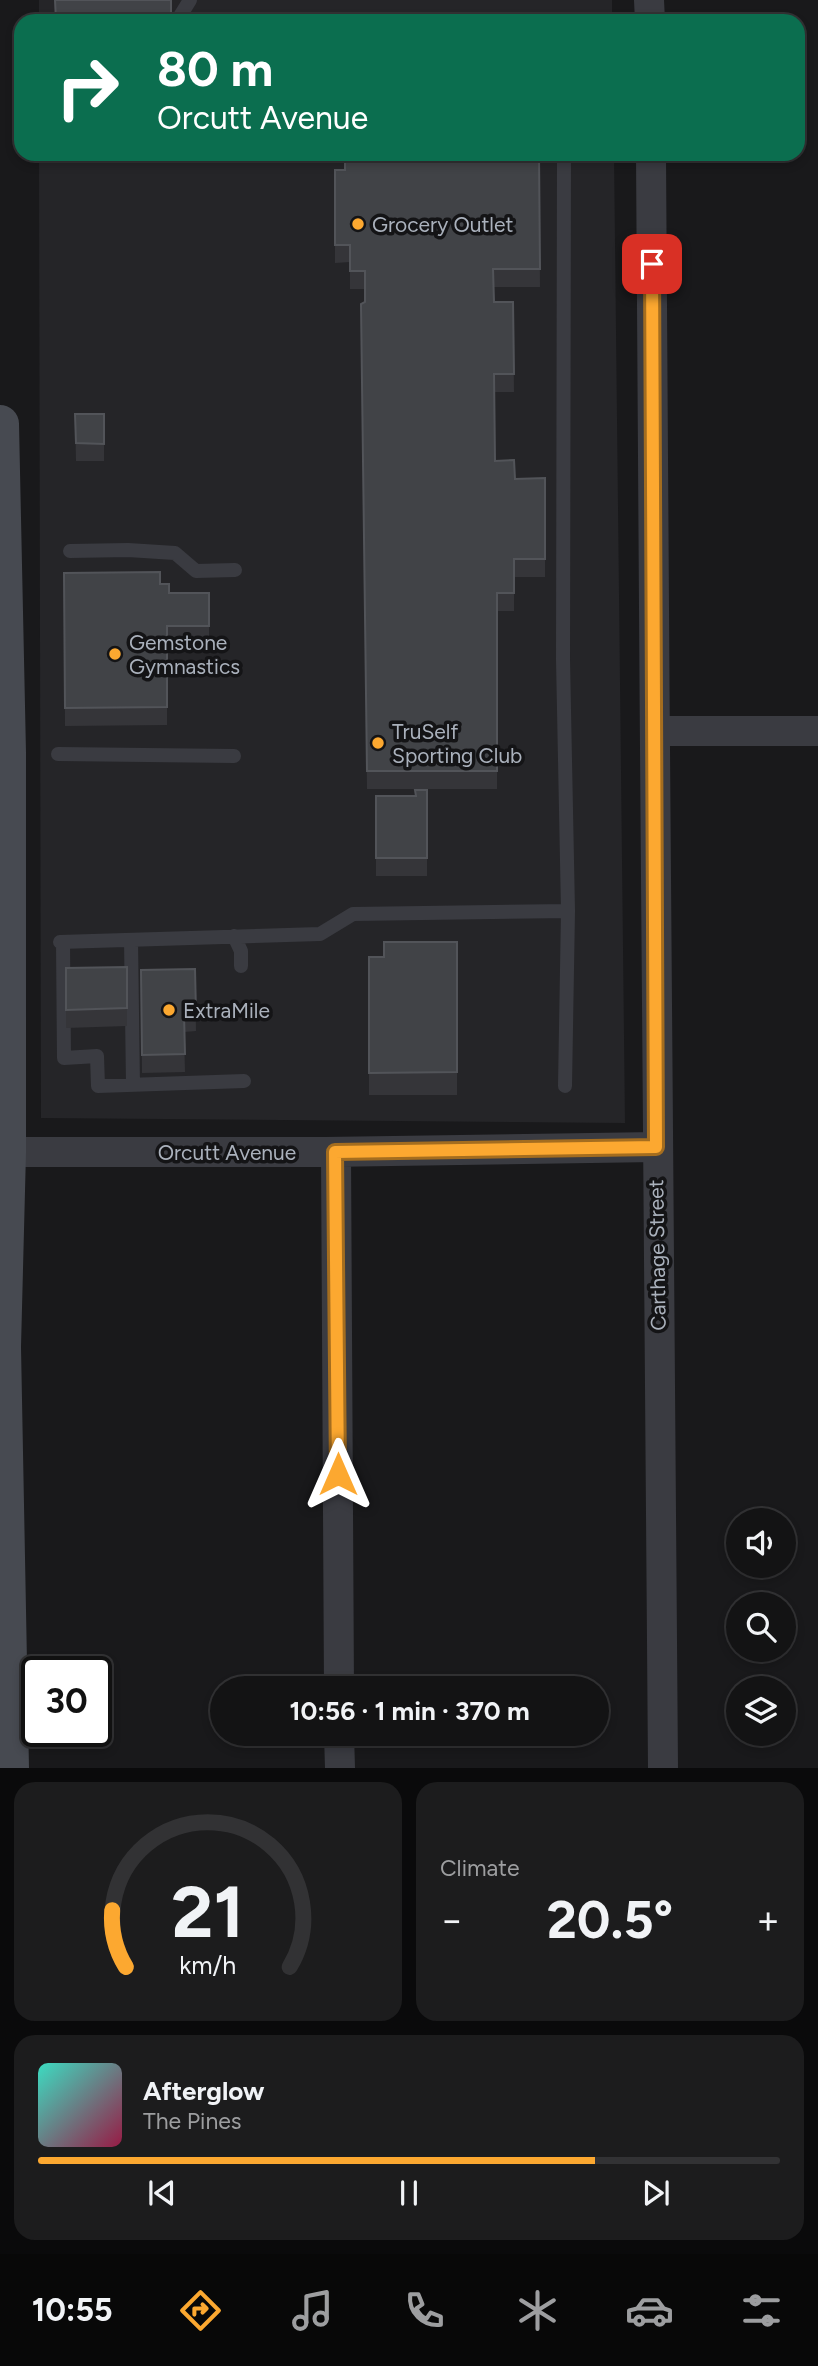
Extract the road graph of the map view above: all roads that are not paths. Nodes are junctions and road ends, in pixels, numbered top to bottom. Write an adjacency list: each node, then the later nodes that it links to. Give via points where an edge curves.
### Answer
1 (564, 161): 10 (lane)
2 (651, 161): 6 (street, Carthage Street)
3 (0, 424): 18 (main road, via 7,753)
4 (70, 551): 5 (lane, via 175,554 196,571)
5 (235, 570)
6 (656, 731): 7 (street); 17 (street, Carthage Street)
7 (818, 732)
8 (58, 754): 9 (lane)
9 (234, 756)
10 (568, 911): 11 (lane, via 353,914 320,933); 16 (lane)
11 (234, 936): 12 (lane); 13 (lane)
12 (131, 940): 15 (lane); 15 (lane, via 62,942 64,1058 97,1056 98,1086)
13 (241, 966)
14 (244, 1081): 15 (lane)
15 (133, 1084)
16 (565, 1086)
17 (656, 1147): 19 (street, Orcutt Avenue); 24 (street, Carthage Street)
18 (7, 1152): 19 (street, Orcutt Avenue); 22 (main road, via 2,1347)
19 (335, 1152): 20 (street)
20 (339, 1676)
21 (339, 1746): 23 (street)
22 (10, 1768)
23 (340, 1768)
24 (663, 1768)

